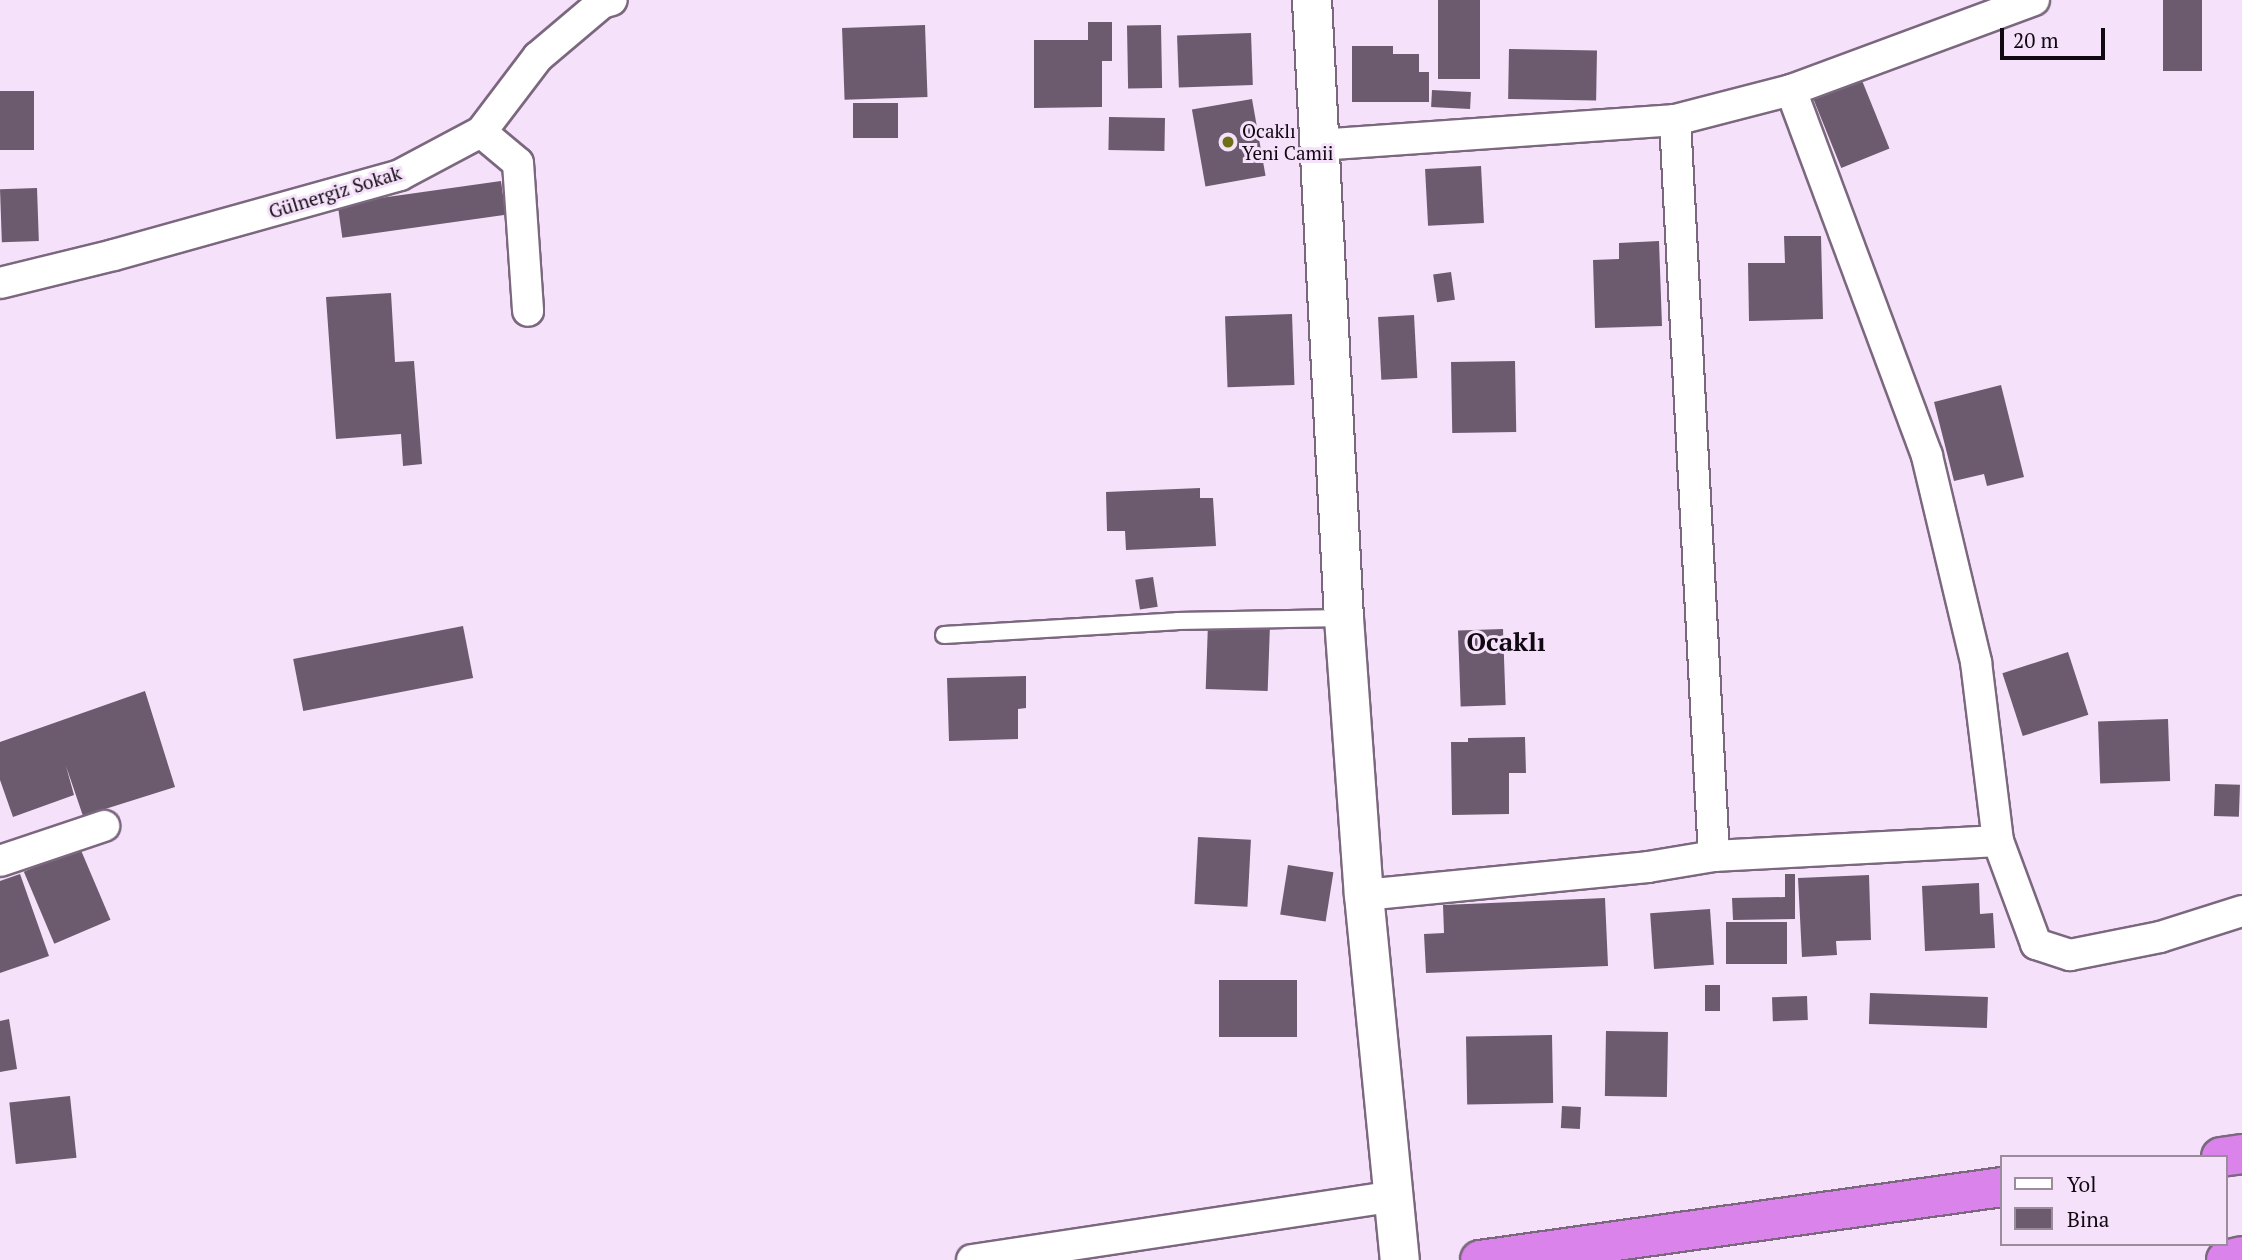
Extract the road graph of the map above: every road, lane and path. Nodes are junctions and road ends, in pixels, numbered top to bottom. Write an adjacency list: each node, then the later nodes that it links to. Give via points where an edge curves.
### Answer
1 (612, 0): 6 (street, Gülnergiz Sokak, via 602,2 538,57)
2 (1312, 0): 7 (main road)
3 (2034, 0): 4 (street)
4 (1791, 90): 5 (street); 13 (street, via 1927,456 1976,662)
5 (1675, 120): 7 (street); 14 (street)
6 (481, 132): 8 (street, Gülnergiz Sokak, via 400,175); 9 (street, via 518,163)
7 (1320, 145): 10 (main road)
8 (0, 283)
9 (528, 311)
10 (1344, 618): 11 (lane, via 1177,621); 16 (main road)
11 (944, 635)
12 (104, 825): 15 (street)
13 (1998, 841): 14 (street); 17 (street, via 2036,944 2070,955 2160,937)
14 (1714, 856): 16 (street, via 1648,867)
15 (0, 861)
16 (1364, 895): 19 (main road)
17 (2242, 911)
18 (2000, 1187): 23 (highway)
19 (1393, 1196): 21 (street); 22 (main road)
20 (2242, 1256): 24 (highway)
21 (972, 1260)
22 (1400, 1260)
23 (1480, 1260)
24 (2226, 1260)

